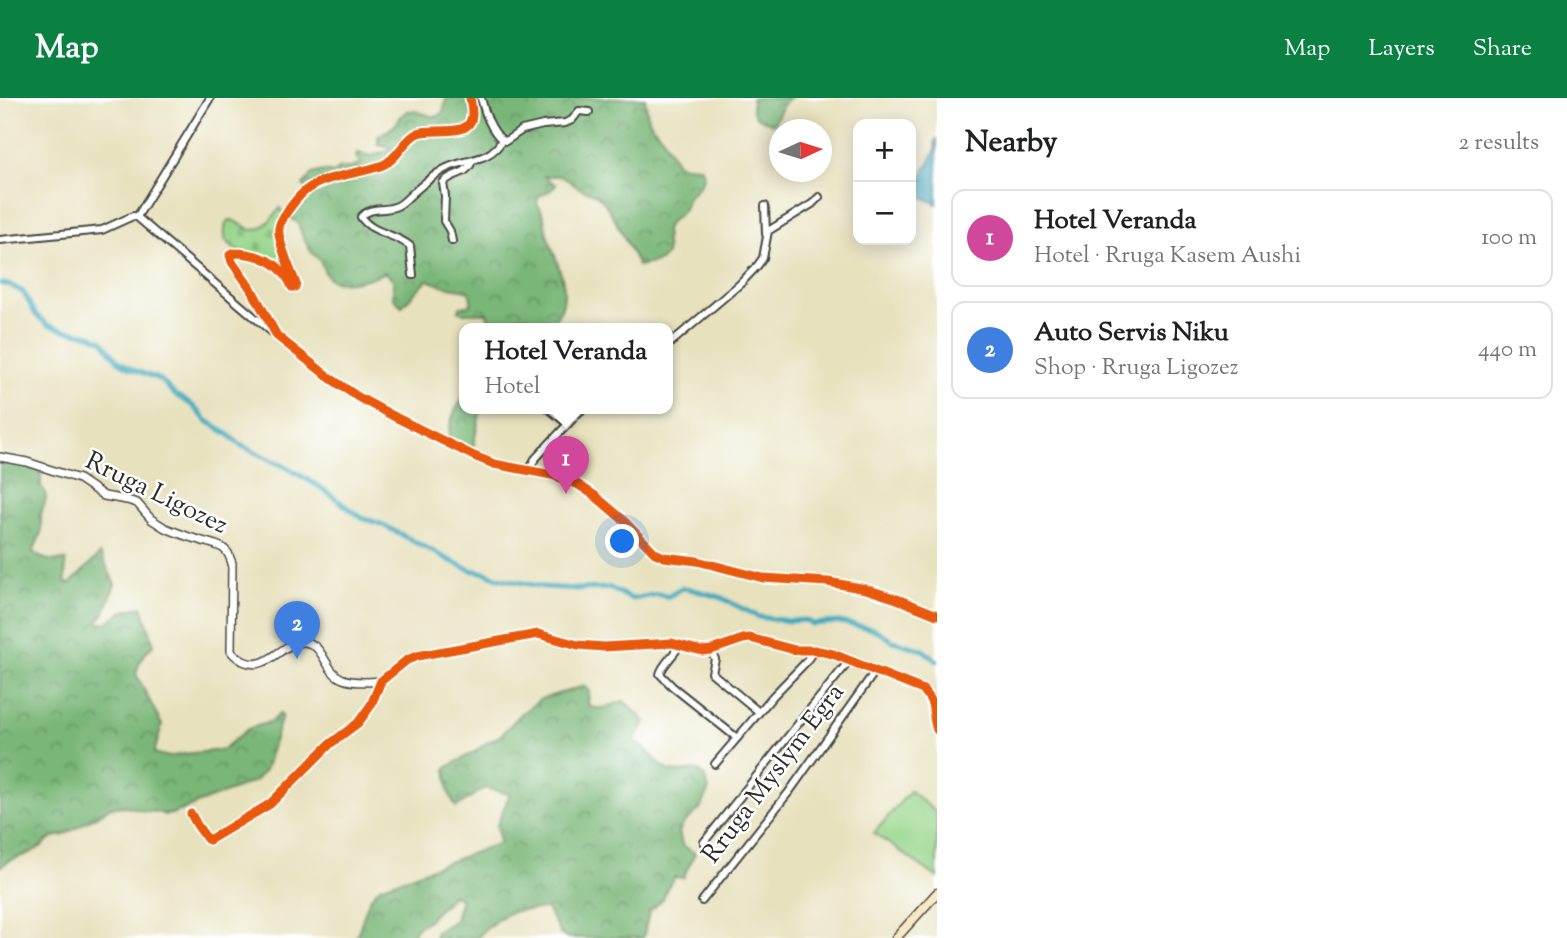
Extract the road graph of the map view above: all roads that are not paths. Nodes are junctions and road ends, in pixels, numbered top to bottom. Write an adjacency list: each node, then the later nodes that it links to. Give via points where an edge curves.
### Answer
1 (210, 98): 9 (street)
2 (470, 98): 14 (street, via 471,122 462,130 418,133 392,160 304,191 279,227 295,287 280,267 268,260 230,255)
3 (481, 98): 5 (street)
4 (589, 112): 5 (street, via 579,111 565,123 536,126)
5 (502, 140): 6 (street, via 485,157)
6 (472, 161): 12 (street, via 468,169 443,183 444,221); 13 (street, via 435,175 399,205 361,217 407,243)
7 (818, 197): 10 (street)
8 (765, 206): 10 (street)
9 (137, 218): 11 (street, via 102,230); 14 (street)
10 (766, 235): 15 (street, via 763,258 740,284)
11 (0, 240)
12 (452, 241)
13 (413, 275)
14 (277, 336): 20 (street, via 330,378 397,418 474,456)
15 (673, 340)
16 (556, 414): 18 (street)
17 (577, 414): 18 (street)
18 (568, 424): 20 (street)
19 (0, 457): 27 (street, Rruga Ligozez, via 79,478 104,496 137,503 165,528 223,548 232,564 231,651 240,659 260,664 304,642 317,649 339,678)
20 (528, 471): 21 (street, via 582,487 664,557 763,578 866,589)
21 (937, 615)
22 (680, 644): 23 (street); 27 (street, via 604,647 538,634 411,658); 31 (street, via 660,674)
23 (712, 650): 24 (street, via 750,638 795,650); 29 (street, via 712,673)
24 (814, 650): 25 (street); 29 (street)
25 (850, 660): 26 (street); 34 (street)
26 (876, 670): 28 (street); 36 (street, Rruga Myslym Egra, via 789,792)
27 (381, 681): 33 (street, via 358,723 330,744 270,804 209,840)
28 (935, 700): 30 (street)
29 (759, 712): 31 (street)
30 (937, 730)
31 (737, 738): 32 (street)
32 (715, 764)
33 (191, 814)
34 (704, 842)
35 (937, 892): 37 (main road)
36 (702, 901)
37 (895, 938)

